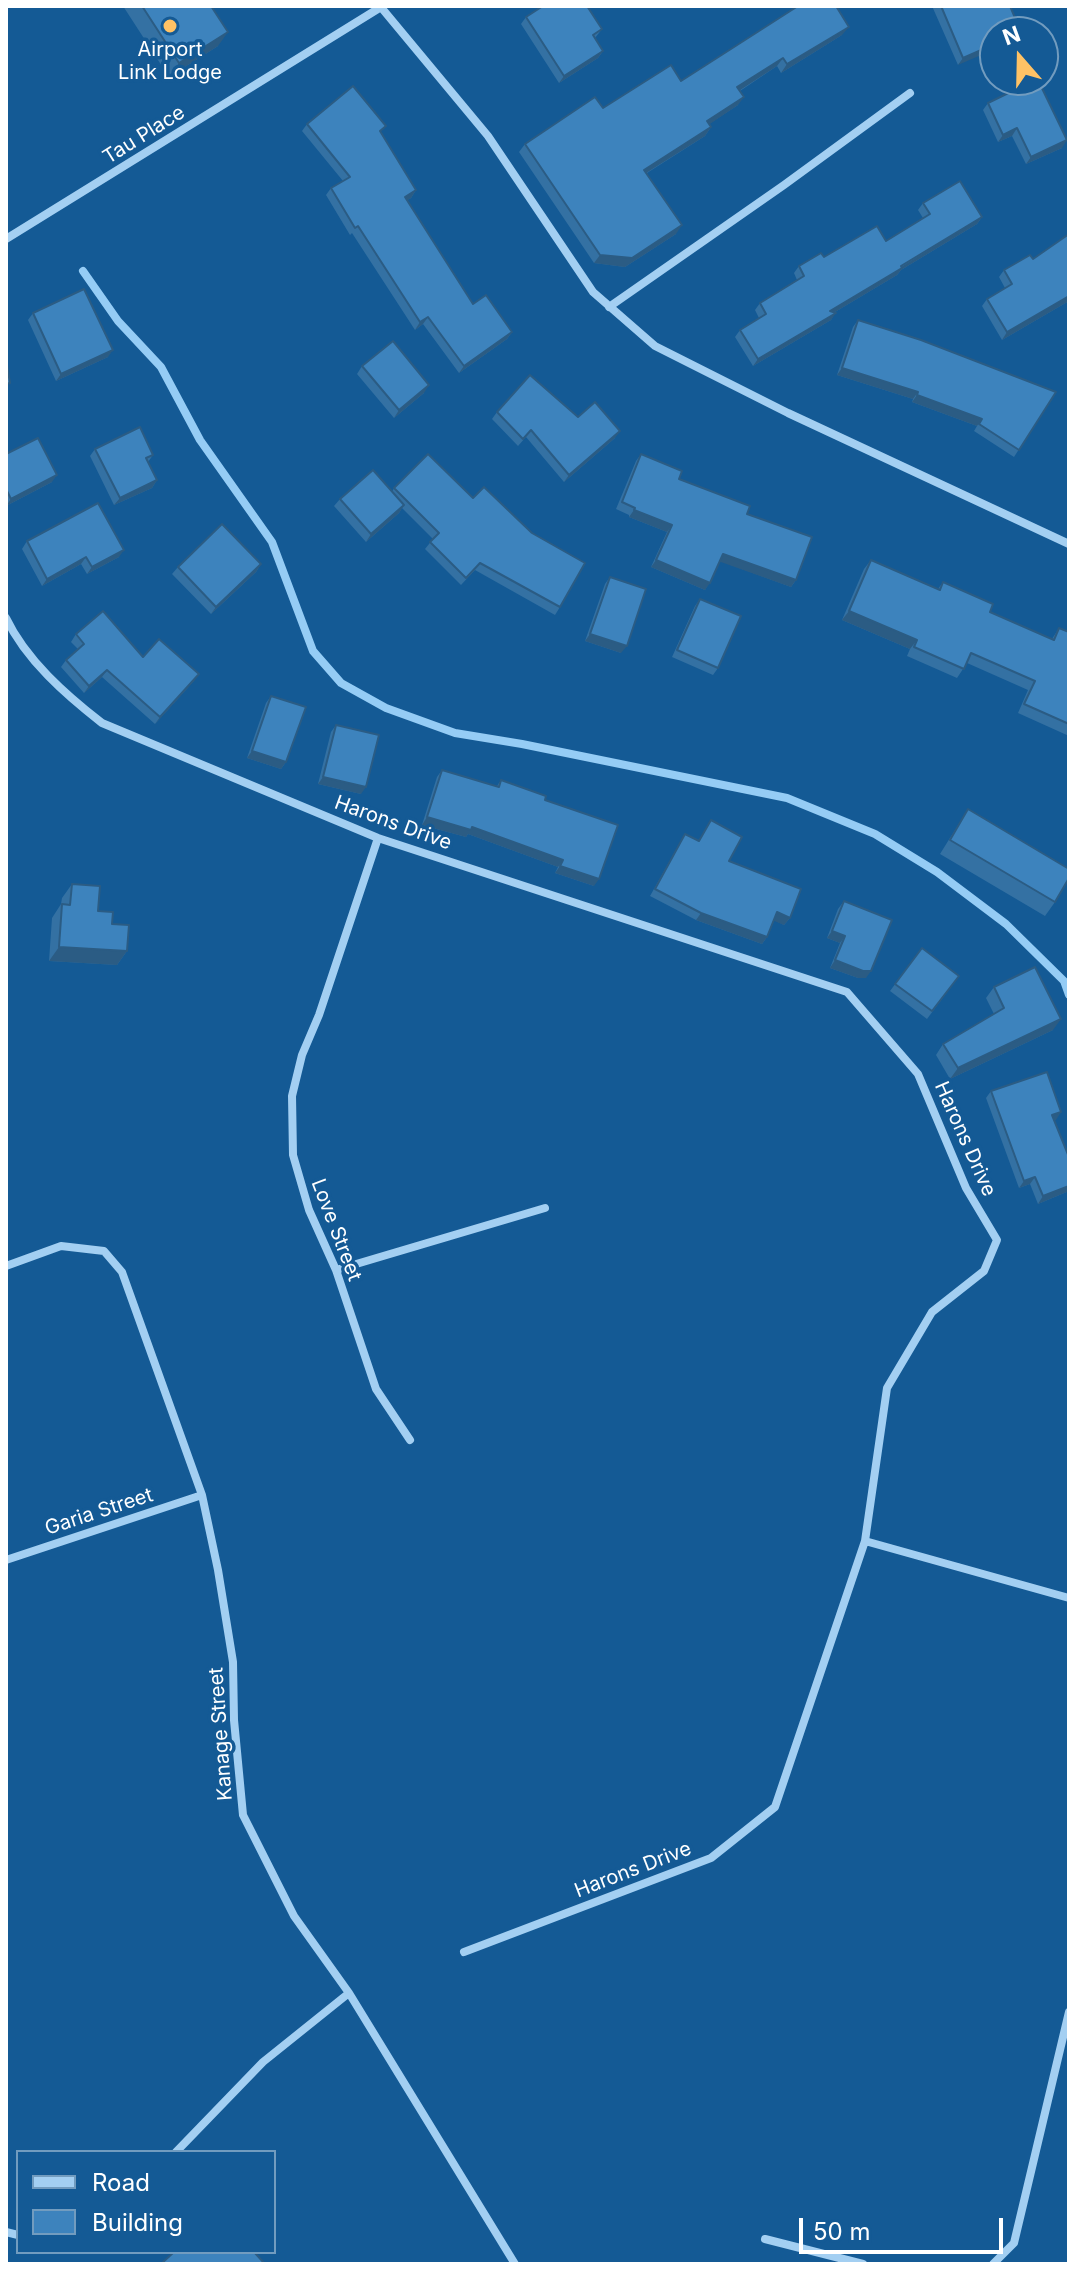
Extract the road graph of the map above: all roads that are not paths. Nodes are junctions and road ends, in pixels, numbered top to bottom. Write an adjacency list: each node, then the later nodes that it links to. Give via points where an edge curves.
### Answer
1 (381, 6): 3 (street, Tau Place); 4 (street, via 488,136 593,292)
2 (910, 93): 4 (street)
3 (6, 239)
4 (609, 307): 5 (street, via 655,346)
5 (1069, 544)
6 (6, 618): 7 (street, Harons Drive, via 69,698 102,723)
7 (378, 838): 10 (street, Love Street, via 292,1096 293,1155 309,1210); 13 (street, Harons Drive, via 847,992 918,1074 966,1188 997,1240 984,1271 932,1312 887,1388)
8 (545, 1208): 10 (street)
9 (6, 1266): 12 (street, Kanage Street, via 61,1246 104,1251 122,1272)
10 (336, 1270): 11 (street, Love Street, via 376,1389)
11 (410, 1440)
12 (202, 1495): 14 (street, Garia Street); 17 (street, Kanage Street, via 233,1662 243,1815 294,1916)
13 (865, 1541): 15 (street); 16 (street, Harons Drive, via 775,1807 711,1858)
14 (6, 1560)
15 (1069, 1598)
16 (464, 1952)
17 (349, 1993): 19 (street, via 263,2062); 21 (street, Kanage Street)
18 (1069, 2012): 23 (street, via 1014,2243)
19 (178, 2150)
20 (765, 2239): 22 (street)
21 (515, 2264)
22 (863, 2264)
23 (993, 2264)

